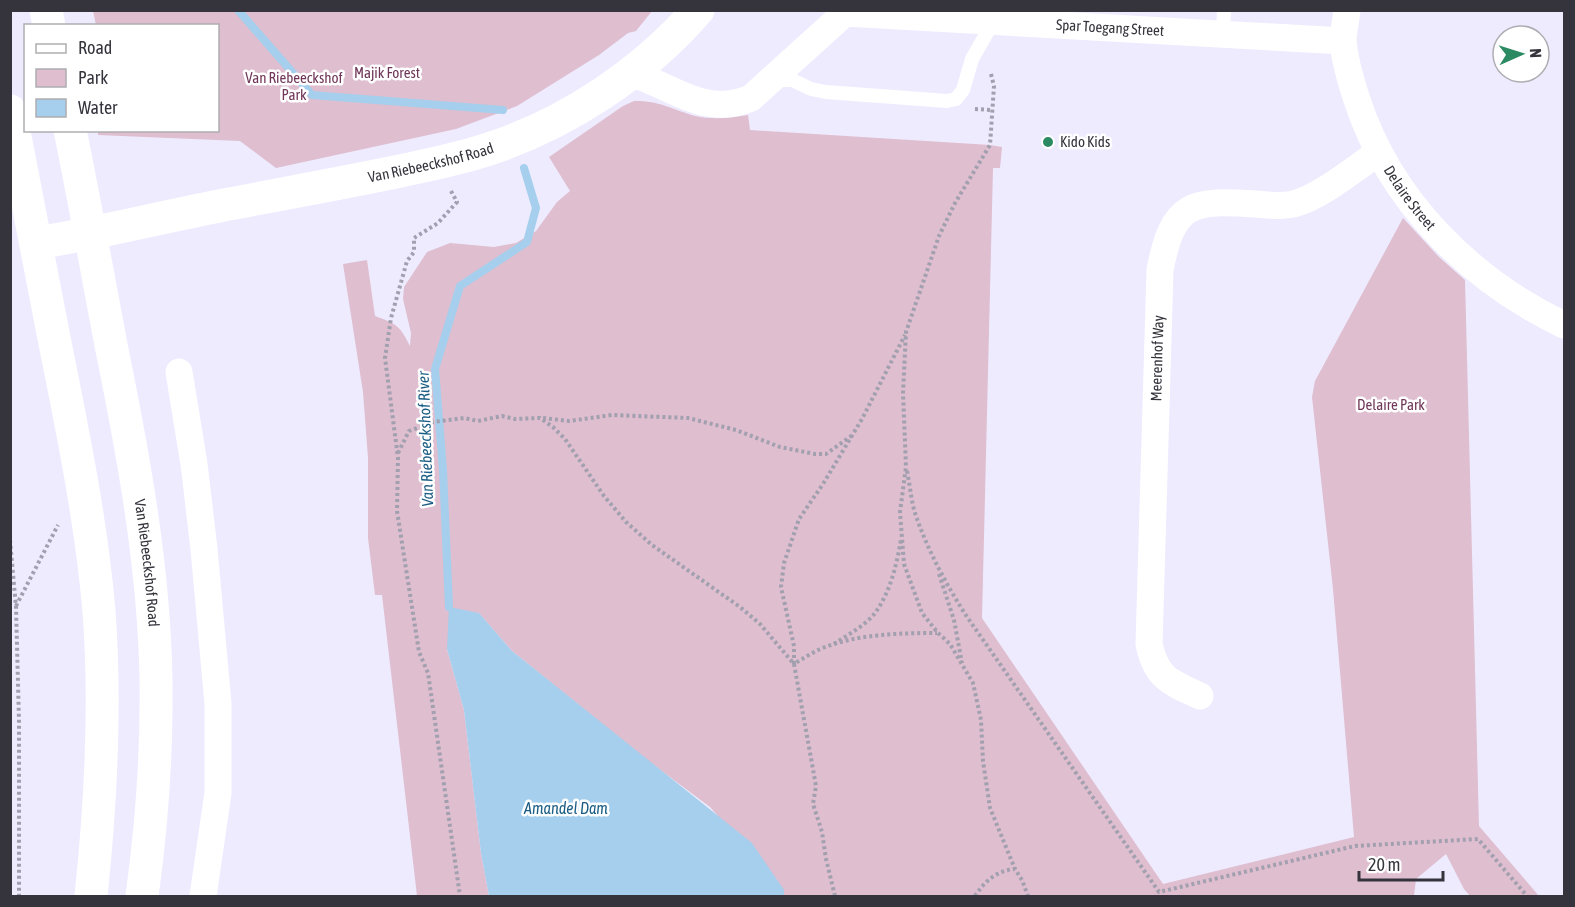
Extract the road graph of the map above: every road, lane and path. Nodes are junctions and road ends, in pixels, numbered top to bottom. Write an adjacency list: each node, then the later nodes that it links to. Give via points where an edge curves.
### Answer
1 (698, 10): 8 (street, Van Riebeeckshof Road)
2 (1347, 10): 6 (street, Delaire Street)
3 (844, 12): 4 (street, Spar Toegang Street); 9 (street, Spar Toegang Street)
4 (993, 22): 5 (street, Spar Toegang Street); 9 (lane, via 956,99 826,92 792,80)
5 (1223, 23): 6 (street, Spar Toegang Street)
6 (1343, 41): 12 (street, Delaire Street, via 1353,89)
7 (991, 66): 17 (path, via 990,145 939,236)
8 (630, 73): 9 (street, Spar Toegang Street, via 699,102 718,105 751,98); 13 (street, Van Riebeeckshof Road, via 586,104 539,128 489,149)
9 (772, 80)
10 (10, 111): 15 (street)
11 (70, 132): 14 (street, Van Riebeeckshof Road)
12 (1379, 152): 16 (street, Delaire Street, via 1412,204 1455,252 1504,292); 32 (street, Meerenhof Way, via 1305,201 1283,206 1227,202 1196,205 1185,212 1168,237 1160,270 1149,644 1163,678)
13 (443, 162): 14 (street, Van Riebeeckshof Road); 21 (path, via 457,202 438,223 414,238 414,252 407,261 391,318 385,358)
14 (90, 234): 15 (street, Van Riebeeckshof Road); 36 (street, Van Riebeeckshof Road, via 129,432 153,620 155,746)
15 (37, 243): 35 (street, via 87,512 99,609 102,761)
16 (1564, 325)
17 (906, 332): 20 (path); 22 (path)
18 (178, 372): 37 (street, via 194,464 219,704 218,792)
19 (540, 418): 20 (path, via 688,418 815,454 826,454); 21 (path, via 502,416 433,422 409,431); 30 (path, via 565,440 626,522 740,607)
20 (853, 435): 30 (path, via 799,519 784,563 781,587)
21 (397, 455): 38 (path, via 397,511 419,652 428,673)
22 (906, 467): 24 (path, via 900,512); 26 (path, via 914,510)
23 (59, 522): 27 (path)
24 (902, 531): 28 (path, via 904,564 922,613); 29 (path, via 898,561 874,614)
25 (10, 540): 27 (path)
26 (933, 555): 31 (path, via 954,620); 42 (path, via 965,614 1159,892 1355,846 1478,839)
27 (16, 607): 34 (path)
28 (938, 633): 29 (path, via 880,635); 31 (path, via 950,644)
29 (831, 646): 30 (path)
30 (794, 664): 39 (path, via 816,786 813,804)
31 (963, 667): 33 (path, via 973,683 981,720 990,808)
32 (1200, 696)
33 (1015, 869): 40 (path, via 982,884); 41 (path)
34 (19, 897)
35 (91, 897)
36 (142, 897)
37 (203, 897)
38 (460, 897)
39 (835, 897)
40 (975, 897)
41 (1028, 897)
42 (1527, 897)

